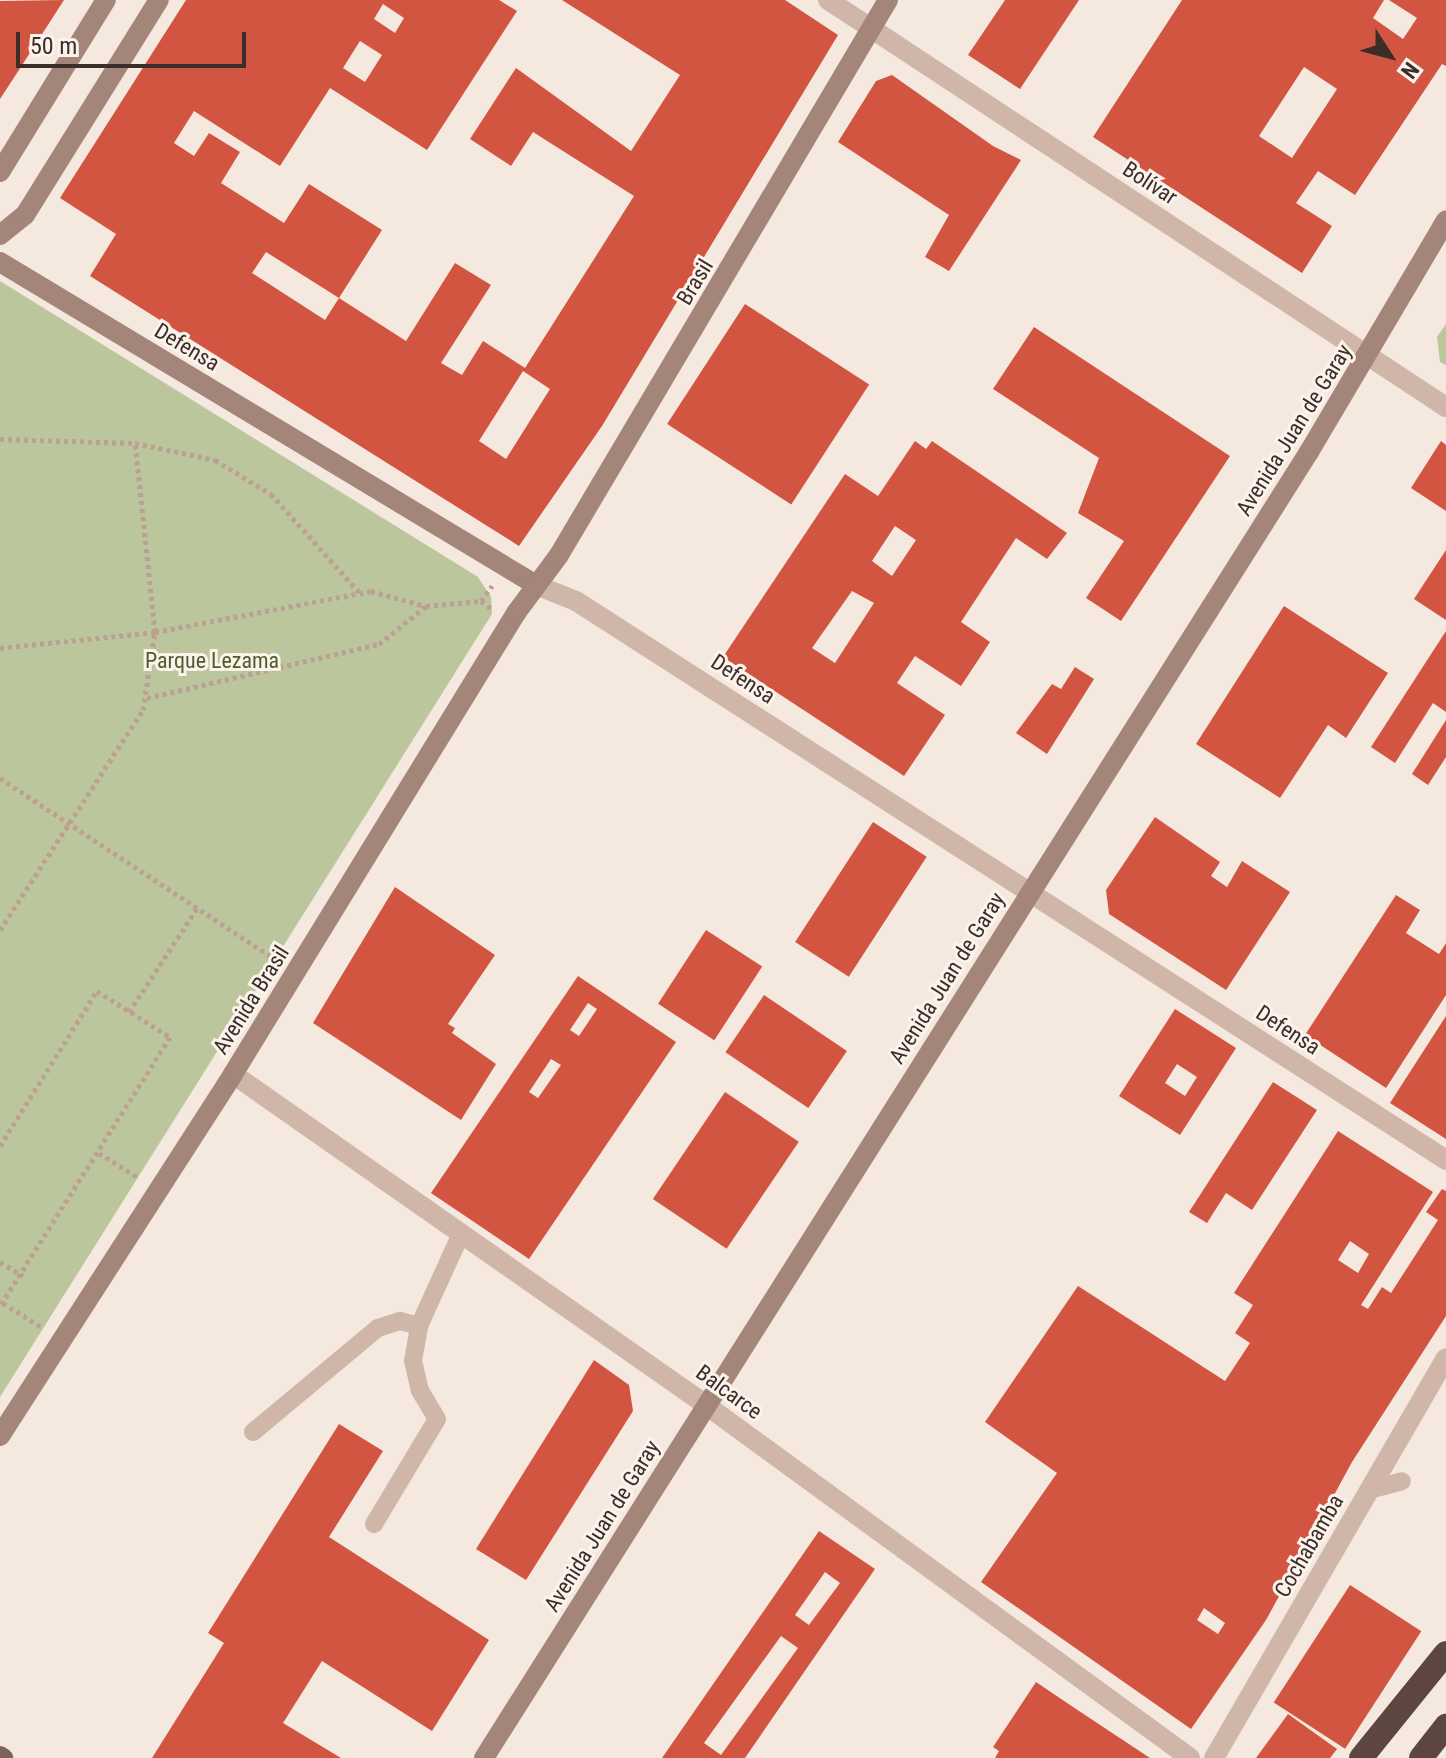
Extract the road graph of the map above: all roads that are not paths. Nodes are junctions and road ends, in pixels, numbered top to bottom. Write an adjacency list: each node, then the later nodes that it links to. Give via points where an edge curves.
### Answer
1 (106, 0): 6 (main road)
2 (159, 0): 8 (main road, via 25,215)
3 (828, 0): 5 (street, Bolívar)
4 (888, 0): 5 (main road, Brasil)
5 (873, 29): 10 (street, Bolívar); 12 (main road, Brasil)
6 (0, 172)
7 (1446, 220): 10 (main road, Avenida Juan de Garay)
8 (0, 235)
9 (0, 262): 12 (main road, Defensa)
10 (1369, 355): 11 (street, Bolívar); 13 (main road, Avenida Juan de Garay)
11 (1446, 407)
12 (536, 585): 13 (street, Defensa, via 576,601); 14 (main road, Avenida Brasil)
13 (1030, 891): 15 (street, Defensa); 19 (main road, Avenida Juan de Garay)
14 (233, 1074): 16 (street, Balcarce); 21 (main road, Avenida Brasil)
15 (1446, 1160)
16 (461, 1234): 17 (lane); 19 (street, Balcarce)
17 (419, 1326): 20 (lane, via 400,1321 378,1328); 24 (lane, via 413,1361 420,1391 437,1419)
18 (1446, 1358): 23 (street, Cochabamba)
19 (706, 1405): 27 (main road, Avenida Juan de Garay); 28 (street, Balcarce)
20 (253, 1432)
21 (0, 1436)
22 (1402, 1481): 23 (lane)
23 (1369, 1490): 29 (street, Cochabamba)
24 (374, 1524)
25 (1446, 1653): 30 (highway)
26 (1446, 1726): 31 (highway)
27 (484, 1758)
28 (1190, 1758)
29 (1214, 1758)
30 (1361, 1758)
31 (1421, 1758)

